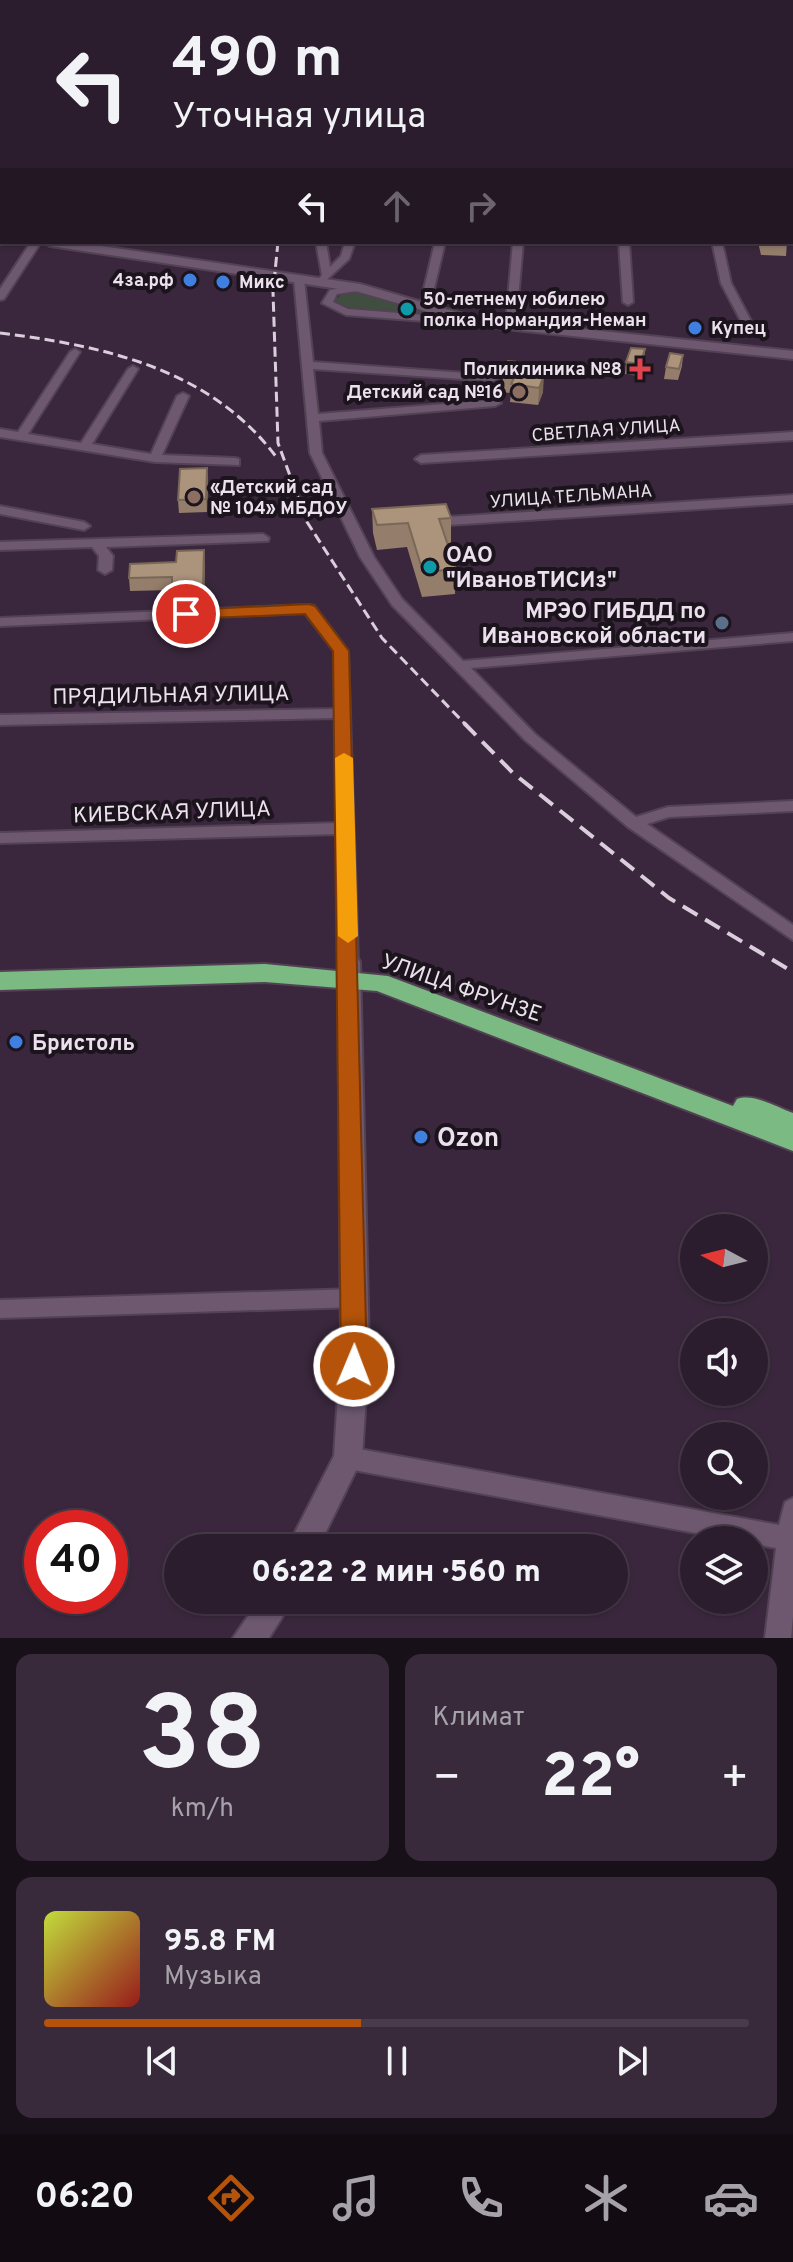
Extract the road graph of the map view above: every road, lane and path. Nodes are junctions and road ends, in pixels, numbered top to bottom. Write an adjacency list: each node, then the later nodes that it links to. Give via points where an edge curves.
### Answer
1 (35, 244): 12 (street)
2 (63, 244): 9 (street)
3 (321, 244): 10 (street)
4 (349, 244): 10 (street, via 346,257)
5 (440, 244): 14 (street)
6 (518, 244): 18 (street)
7 (624, 244): 13 (street)
8 (717, 244): 16 (street, via 726,283)
9 (299, 279): 10 (street); 21 (street)
10 (324, 279): 11 (street)
11 (360, 288): 14 (street); 17 (street, via 334,292 327,303 346,312)
12 (0, 297)
13 (628, 302)
14 (425, 306): 15 (street)
15 (450, 314): 17 (street); 18 (street)
16 (746, 321)
17 (476, 322): 18 (street)
18 (511, 324): 20 (street)
19 (75, 352): 28 (street)
20 (793, 354)
21 (306, 365): 23 (street); 26 (street)
22 (133, 369): 30 (street)
23 (493, 378)
24 (183, 396): 31 (street)
25 (495, 403): 26 (street)
26 (311, 418): 39 (street, via 316,453)
27 (0, 433): 28 (street)
28 (21, 436): 30 (street)
29 (793, 436): 32 (street, СВЕТЛАЯ УЛИЦА)
30 (84, 448): 31 (street)
31 (155, 458): 33 (street)
32 (421, 459)
33 (235, 462)
34 (793, 499): 36 (street, УЛИЦА ТЕЛЬМАНА)
35 (0, 510): 37 (street)
36 (415, 524)
37 (84, 526)
38 (367, 527): 39 (street)
39 (351, 528): 46 (street, via 397,602)
40 (263, 538): 41 (street)
41 (96, 543): 42 (street); 43 (street, via 106,556)
42 (0, 546)
43 (105, 570)
44 (0, 622): 47 (street, via 309,609 341,651)
45 (793, 637): 46 (street)
46 (461, 665): 50 (street, via 530,737)
47 (343, 713): 48 (street, ПРЯДИЛЬНАЯ УЛИЦА); 51 (street)
48 (0, 720)
49 (793, 806): 50 (street, via 668,812)
50 (634, 823): 53 (street)
51 (346, 828): 52 (street, КИЕВСКАЯ УЛИЦА); 55 (street)
52 (0, 838)
53 (793, 934)
54 (0, 968): 55 (highway, УЛИЦА ФРУНЗЕ, via 304,959)
55 (349, 969): 56 (highway, УЛИЦА ФРУНЗЕ); 57 (highway, УЛИЦА ФРУНЗЕ, via 418,978); 58 (highway, УЛИЦА ФРУНЗЕ); 59 (street)
56 (0, 981)
57 (793, 1124)
58 (793, 1140)
59 (355, 1298): 60 (street); 61 (street)
60 (0, 1309)
61 (348, 1458): 63 (street); 64 (street)
62 (793, 1510): 64 (street)
63 (309, 1534)
64 (790, 1539): 67 (street)
65 (267, 1614): 66 (street)
66 (249, 1638)
67 (778, 1638)

